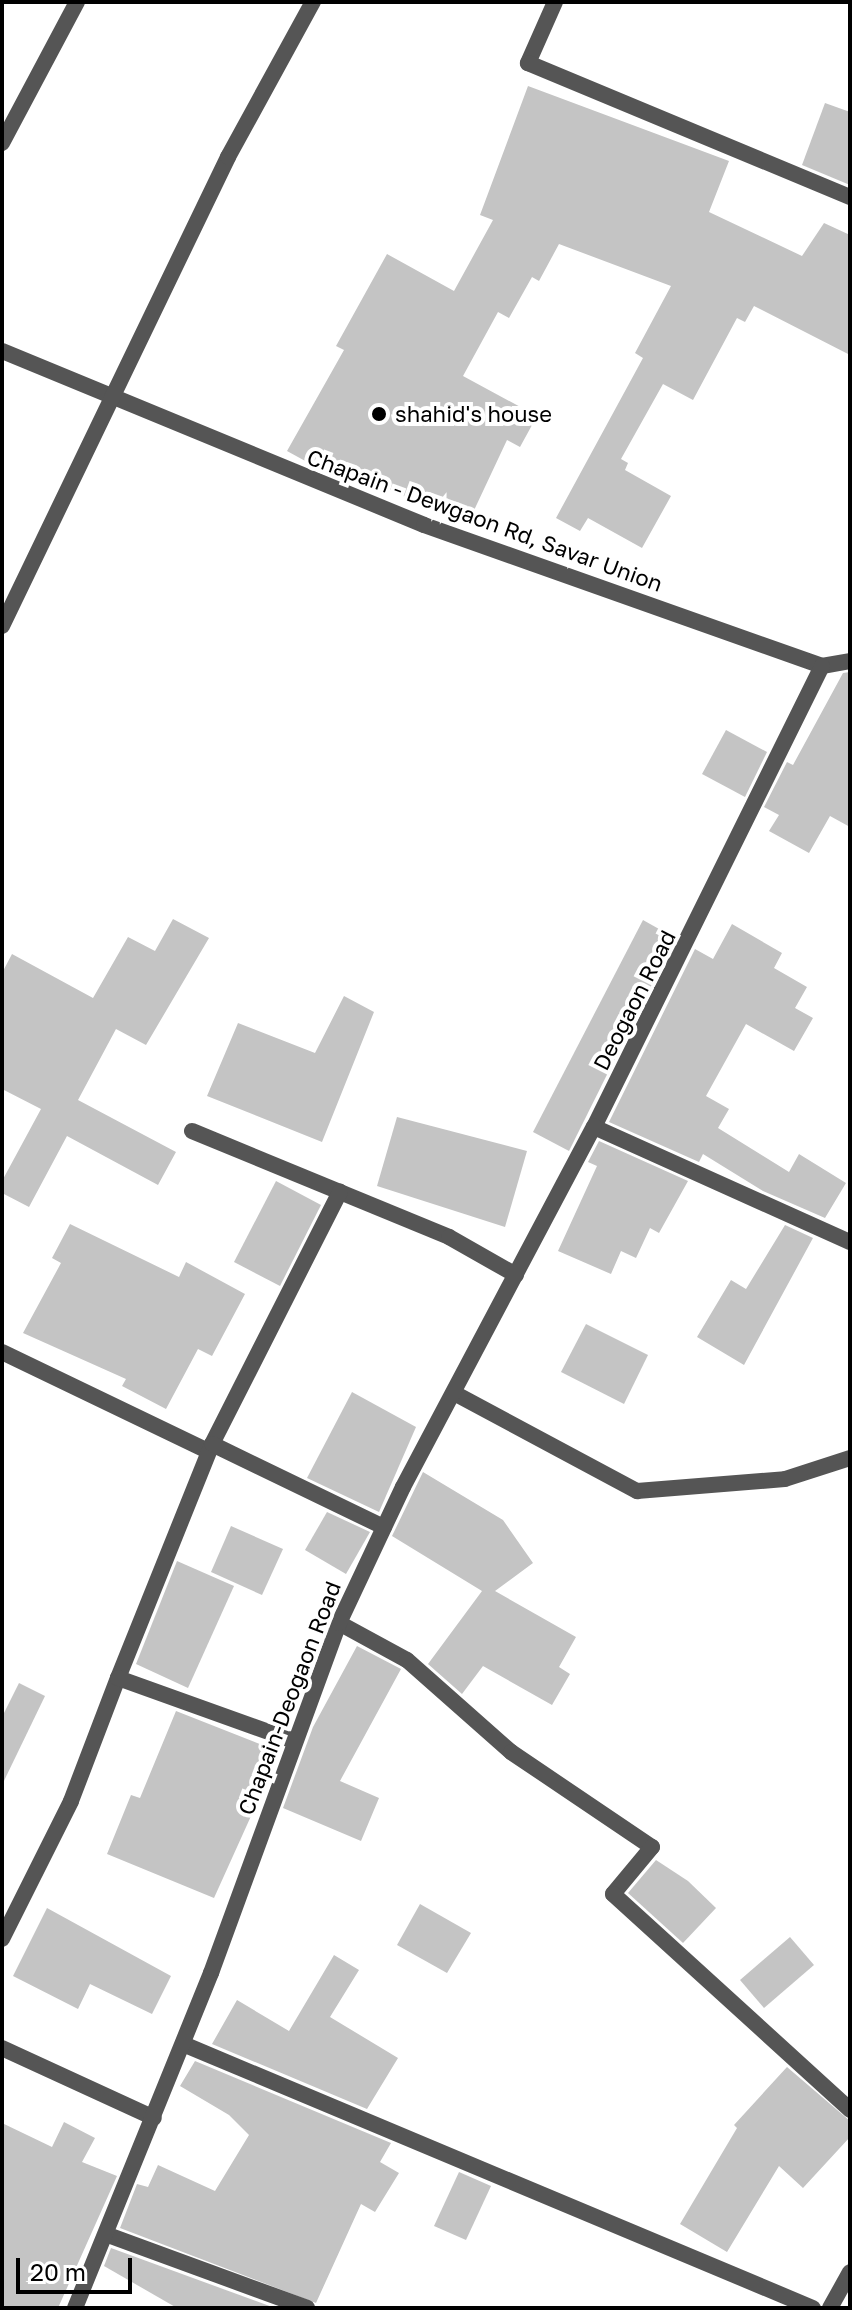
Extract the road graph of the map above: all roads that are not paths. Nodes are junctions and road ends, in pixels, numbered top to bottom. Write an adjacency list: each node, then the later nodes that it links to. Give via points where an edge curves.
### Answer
1 (77, 2): 4 (street)
2 (313, 2): 7 (street, via 228,157)
3 (555, 2): 5 (street, via 528,63)
4 (2, 143)
5 (850, 197)
6 (2, 351): 7 (street, Chapain - Dewgaon Rd, Savar Union)
7 (110, 397): 8 (street); 10 (street, Chapain - Dewgaon Rd, Savar Union, via 424,525)
8 (2, 626)
9 (850, 661): 10 (street)
10 (822, 666): 11 (street, Deogaon Road)
11 (594, 1127): 14 (street); 15 (street, Chapain-Deogaon Road)
12 (192, 1131): 13 (street)
13 (340, 1192): 15 (street, via 449,1237); 18 (street)
14 (850, 1242)
15 (516, 1275): 17 (street, Chapain-Deogaon Road)
16 (2, 1352): 18 (street)
17 (454, 1393): 19 (street, via 637,1491 785,1479); 20 (street, Chapain-Deogaon Road)
18 (210, 1448): 20 (street); 22 (street)
19 (850, 1458)
20 (384, 1527): 21 (street, Chapain-Deogaon Road)
21 (339, 1623): 23 (street, Chapain-Deogaon Road); 27 (street, via 407,1660 511,1752 652,1847 613,1894)
22 (118, 1678): 23 (street); 24 (street, via 71,1801)
23 (294, 1741): 25 (street, Chapain-Deogaon Road)
24 (2, 1939)
25 (183, 2044): 28 (street, Chapain-Deogaon Road); 33 (street)
26 (2, 2048): 28 (street)
27 (850, 2110)
28 (154, 2118): 29 (street, Chapain-Deogaon Road)
29 (108, 2235): 31 (street, Chapain-Deogaon Road); 32 (street)
30 (850, 2272): 34 (street)
31 (75, 2308)
32 (307, 2308)
33 (813, 2308)
34 (830, 2308)

